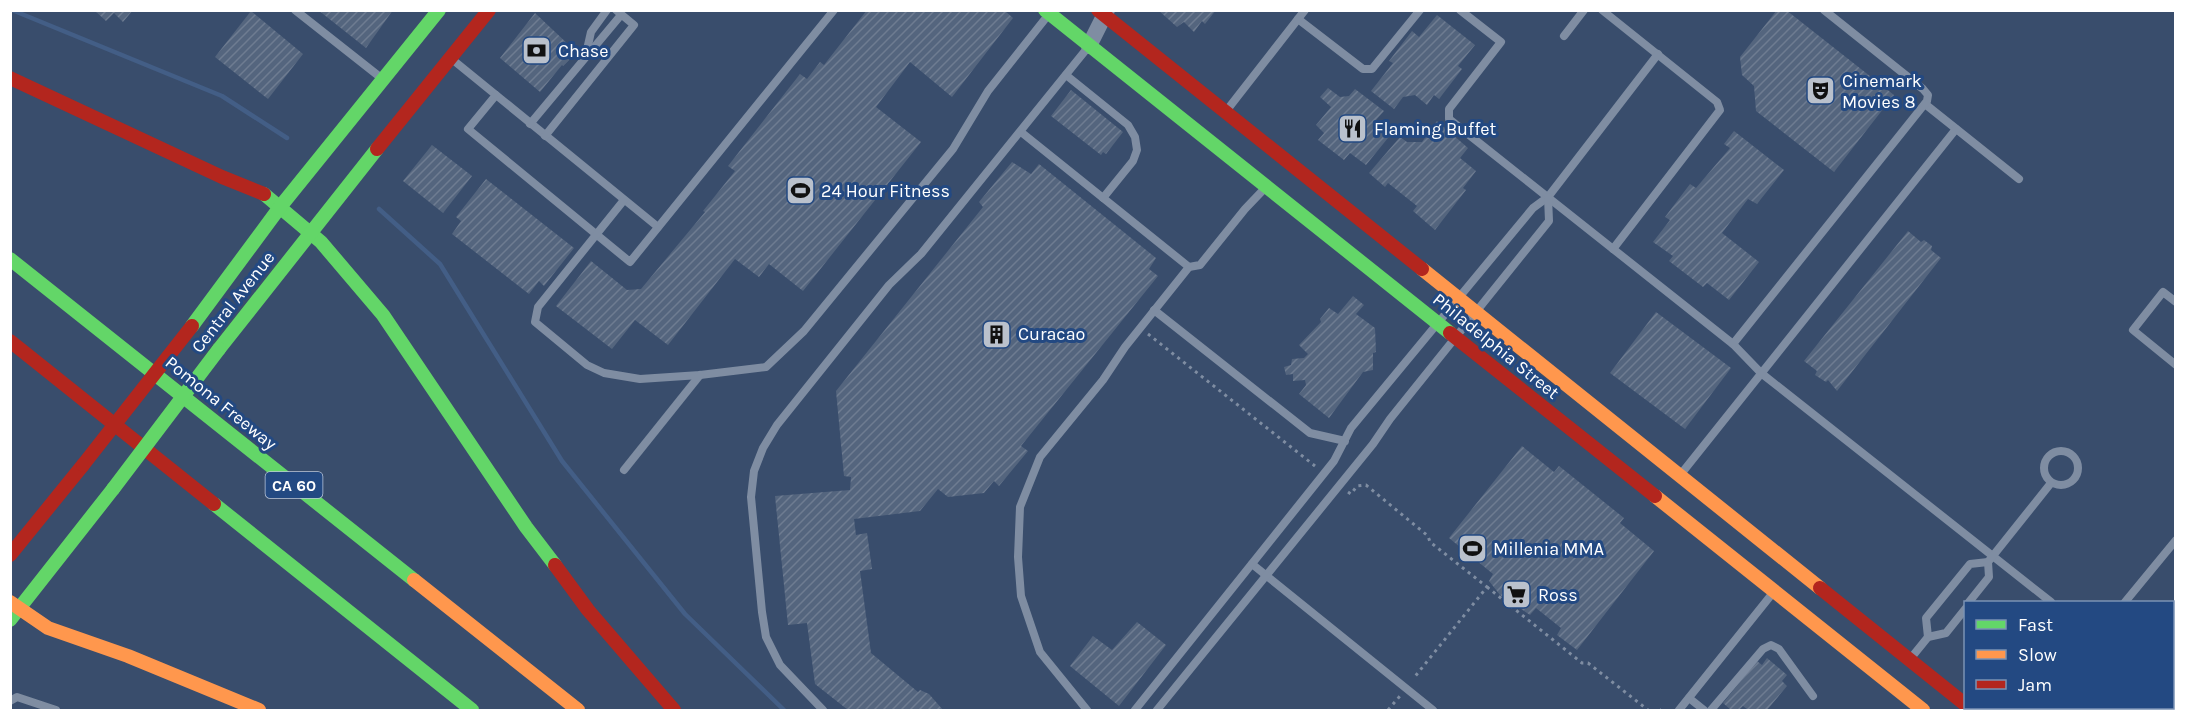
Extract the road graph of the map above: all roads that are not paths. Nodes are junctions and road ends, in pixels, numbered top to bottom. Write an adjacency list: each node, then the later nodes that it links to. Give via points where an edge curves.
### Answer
1 (295, 10): 24 (lane)
2 (438, 10): 24 (main road, Central Avenue)
3 (489, 10): 21 (main road, Central Avenue)
4 (607, 10): 20 (lane, via 591,32)
5 (834, 10): 38 (lane)
6 (1305, 10): 15 (lane)
7 (1420, 10): 15 (lane, via 1372,69 1363,69)
8 (1460, 10): 34 (lane, via 1501,42 1449,110 1449,119)
9 (1584, 10): 17 (lane)
10 (1602, 10): 19 (lane)
11 (1824, 10): 26 (lane, via 1923,88 1928,95)
12 (1048, 12): 18 (main road, Philadelphia Street); 54 (lane, via 988,91 953,149 804,331 766,366)
13 (1103, 12): 18 (street); 27 (main road, Philadelphia Street)
14 (618, 13): 20 (lane); 31 (lane, via 634,25)
15 (1298, 19): 27 (lane)
16 (458, 26): 21 (main road, via 447,42)
17 (1564, 36)
18 (1089, 46): 22 (lane); 33 (main road, Philadelphia Street)
19 (1658, 54): 34 (lane); 41 (lane, via 1717,102 1720,110)
20 (586, 57): 28 (lane)
21 (451, 58): 25 (lane); 39 (main road, Central Avenue)
22 (1066, 75): 30 (lane); 35 (lane, via 1128,125 1135,137 1137,150 1133,161)
23 (10, 78): 37 (main road, via 264,194)
24 (384, 80): 37 (main road, Central Avenue)
25 (496, 95): 28 (lane); 40 (lane, via 468,129)
26 (1925, 104): 29 (lane); 51 (lane)
27 (1225, 112): 44 (main road, Philadelphia Street)
28 (530, 124): 31 (lane)
29 (1956, 129): 32 (lane); 53 (lane)
30 (1021, 132): 35 (lane); 83 (lane, via 777,425 754,471 751,496 766,637 780,665)
31 (545, 136): 36 (lane)
32 (2019, 179)
33 (1267, 186): 43 (lane, via 1200,265); 48 (main road, Philadelphia Street)
34 (1548, 197): 41 (lane); 44 (lane, via 1533,208); 47 (lane, via 1550,220)
35 (1104, 198): 43 (lane)
36 (624, 200): 38 (lane); 40 (lane)
37 (280, 207): 39 (main road); 60 (main road, Central Avenue, bridge, via 192,326)
38 (658, 227): 40 (lane, via 630,261)
39 (310, 232): 69 (main road, Central Avenue, bridge, via 113,489); 82 (main road, via 382,315 526,527 588,610)
40 (597, 234): 54 (lane, via 538,307 535,322 587,365 604,373 640,379)
41 (1613, 249): 51 (lane)
42 (10, 259): 81 (main road, Pomona Freeway / CA 60)
43 (1189, 267): 46 (lane)
44 (1457, 300): 47 (main road, Philadelphia Street); 48 (lane)
45 (2175, 302): 52 (lane, via 2163,292 2133,330)
46 (1154, 310): 55 (lane, via 1310,433); 84 (lane, via 1040,456 1020,507 1021,596 1040,652)
47 (1475, 314): 49 (lane); 57 (main road, Philadelphia Street)
48 (1438, 323): 49 (main road, Philadelphia Street); 55 (lane, via 1351,428)
49 (1456, 337): 63 (lane); 64 (main road, Philadelphia Street)
50 (10, 341): 80 (main road)
51 (1733, 344): 53 (lane)
52 (2175, 365)
53 (1761, 373): 57 (lane); 61 (lane)
54 (700, 375): 56 (lane)
55 (1345, 441): 62 (lane, via 1334,461)
56 (624, 470)
57 (1678, 476): 65 (main road, Philadelphia Street)
58 (2051, 483): 58 (lane, via 2067,485 2076,478 2079,466 2073,455 2062,451 2047,458 2044,474); 61 (lane)
59 (2175, 540): 68 (lane)
60 (10, 555)
61 (1990, 559): 66 (lane, via 1989,577); 67 (lane); 72 (lane, via 1970,564 1926,618)
62 (1251, 564): 63 (lane); 85 (lane)
63 (1266, 576): 86 (lane); 87 (lane)
64 (1774, 591): 65 (main road, via 1791,584); 75 (lane); 91 (main road, Philadelphia Street)
65 (1826, 594): 73 (main road, Philadelphia Street)
66 (1971, 601)
67 (2048, 601)
68 (2127, 601)
69 (15, 606): 71 (main road, Central Avenue); 79 (main road, via 48,628)
70 (1964, 609): 72 (lane, via 1946,633)
71 (10, 620)
72 (1928, 637): 73 (lane)
73 (1909, 660): 77 (main road, Philadelphia Street)
74 (1814, 696): 90 (lane, via 1779,649 1771,645 1763,649)
75 (1689, 698): 88 (lane); 89 (lane)
76 (10, 701): 78 (lane, via 17,697)
77 (1964, 704)
78 (56, 711)
79 (259, 711)
80 (472, 711)
81 (578, 711)
82 (674, 711)
83 (823, 711)
84 (1087, 711)
85 (1135, 711)
86 (1157, 711)
87 (1433, 711)
88 (1679, 711)
89 (1704, 711)
90 (1711, 711)
91 (1923, 711)

